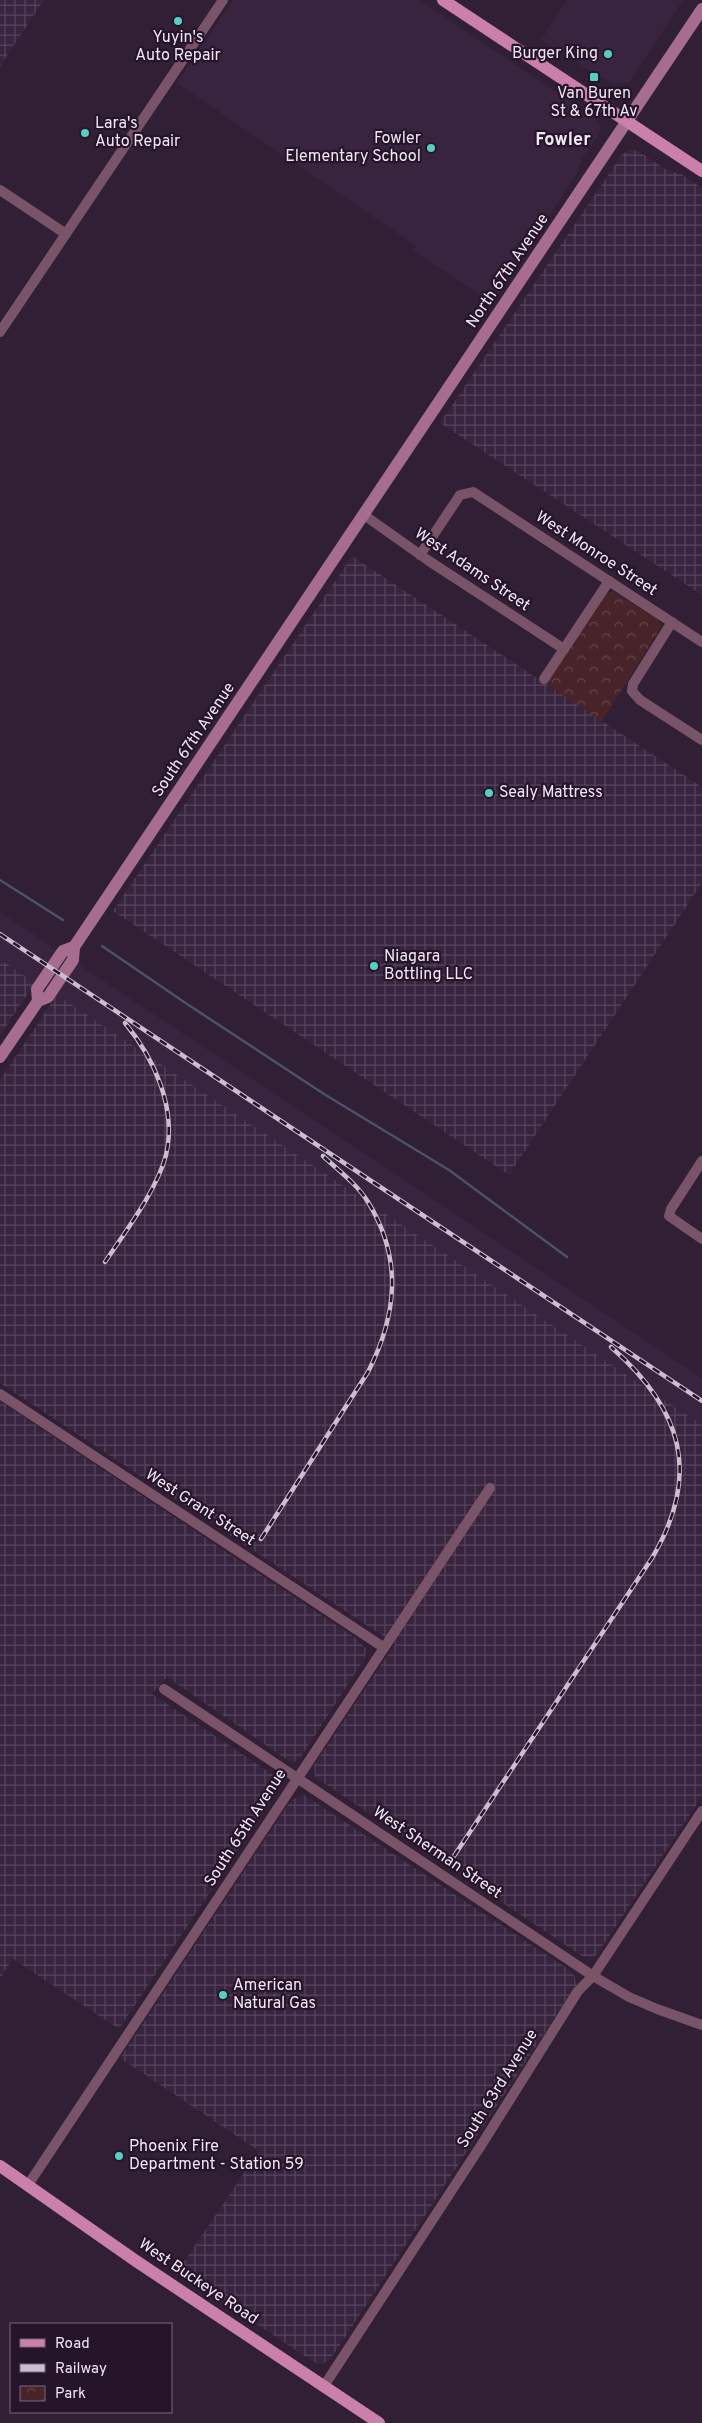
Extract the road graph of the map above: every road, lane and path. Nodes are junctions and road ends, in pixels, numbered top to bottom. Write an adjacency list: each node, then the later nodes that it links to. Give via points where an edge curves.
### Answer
1 (223, 0): 7 (street)
2 (443, 0): 4 (main road)
3 (702, 9): 4 (main road, North 67th Avenue)
4 (628, 122): 5 (main road); 9 (main road, North 67th Avenue)
5 (702, 171)
6 (0, 190): 7 (street)
7 (66, 234): 8 (street)
8 (0, 332)
9 (364, 515): 10 (main road, North 67th Avenue); 11 (street, West Adams Street)
10 (341, 550): 18 (main road, South 67th Avenue, via 74,948 63,951 37,989 38,1001)
11 (420, 554): 12 (street, West Monroe Street, via 460,495 473,492); 15 (street, West Adams Street)
12 (608, 581): 13 (street, West Monroe Street); 15 (street)
13 (672, 622): 14 (street, West Monroe Street); 17 (street, via 633,684 632,691 640,700)
14 (702, 642)
15 (564, 649): 16 (street)
16 (544, 679)
17 (702, 740)
18 (0, 1057)
19 (702, 1161): 20 (street, via 669,1216)
20 (702, 1240)
21 (0, 1394): 23 (street, West Grant Street)
22 (490, 1488): 23 (street, South 65th Avenue)
23 (383, 1647): 25 (street, South 65th Avenue)
24 (164, 1689): 25 (street, West Sherman Street)
25 (296, 1778): 27 (street, West Sherman Street); 30 (street, South 65th Avenue)
26 (702, 1811): 27 (street, South 63rd Avenue)
27 (593, 1976): 28 (street, West Sherman Street, via 629,1997); 31 (street, South 63rd Avenue, via 578,1990)
28 (702, 2025)
29 (0, 2166): 30 (main road, West Buckeye Road)
30 (28, 2185): 31 (main road, West Buckeye Road)
31 (324, 2386): 32 (main road, West Buckeye Road)
32 (380, 2423)

